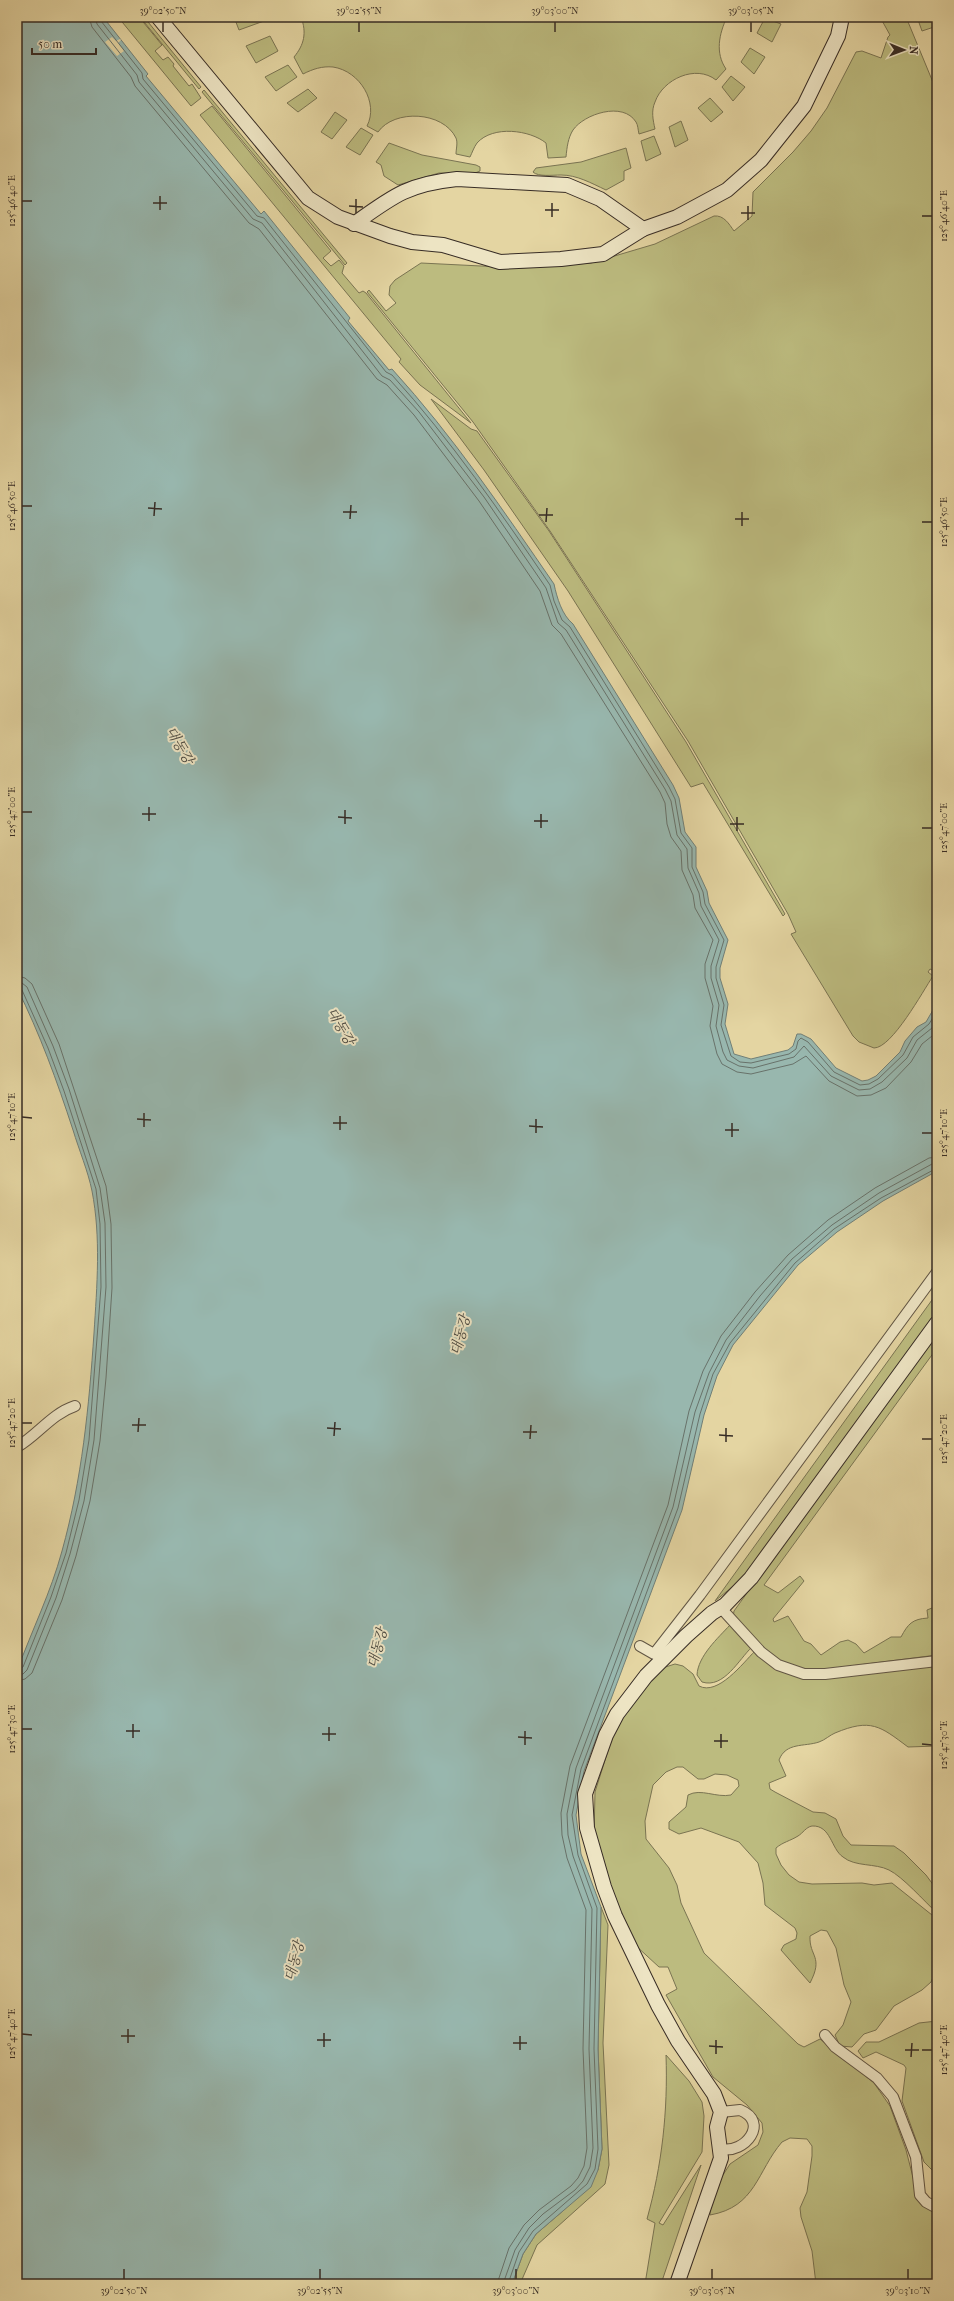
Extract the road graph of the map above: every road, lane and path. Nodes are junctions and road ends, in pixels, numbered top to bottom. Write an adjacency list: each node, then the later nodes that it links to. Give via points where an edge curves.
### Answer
1 (158, 17): 4 (street)
2 (165, 17): 4 (street)
3 (842, 17): 6 (street, via 838,36 804,106 761,160 727,190 678,217)
4 (170, 32): 5 (street, via 308,198)
5 (354, 224): 6 (street, via 412,242 443,245 500,262 604,254); 6 (street, via 396,194 439,181 457,179 567,185 600,199)
6 (643, 229)
7 (937, 1272): 12 (street, via 654,1654)
8 (937, 1323): 11 (street, via 751,1578)
9 (75, 1406): 10 (street, via 53,1417 33,1438)
10 (17, 1447)
11 (720, 1608): 13 (street, via 761,1652 778,1665 804,1674 825,1674); 15 (street, via 686,1636 646,1676 617,1714 597,1757 585,1794 584,1806 587,1828 615,1916 678,2041 714,2094)
12 (640, 1646)
13 (937, 1661)
14 (825, 2035): 17 (street, via 835,2047 877,2078 893,2097 916,2157 920,2195)
15 (721, 2112): 16 (street, via 717,2127); 16 (street, via 746,2112 753,2124 750,2138 744,2144 728,2151)
16 (721, 2149): 18 (street, via 721,2158)
17 (937, 2208)
18 (677, 2284)

